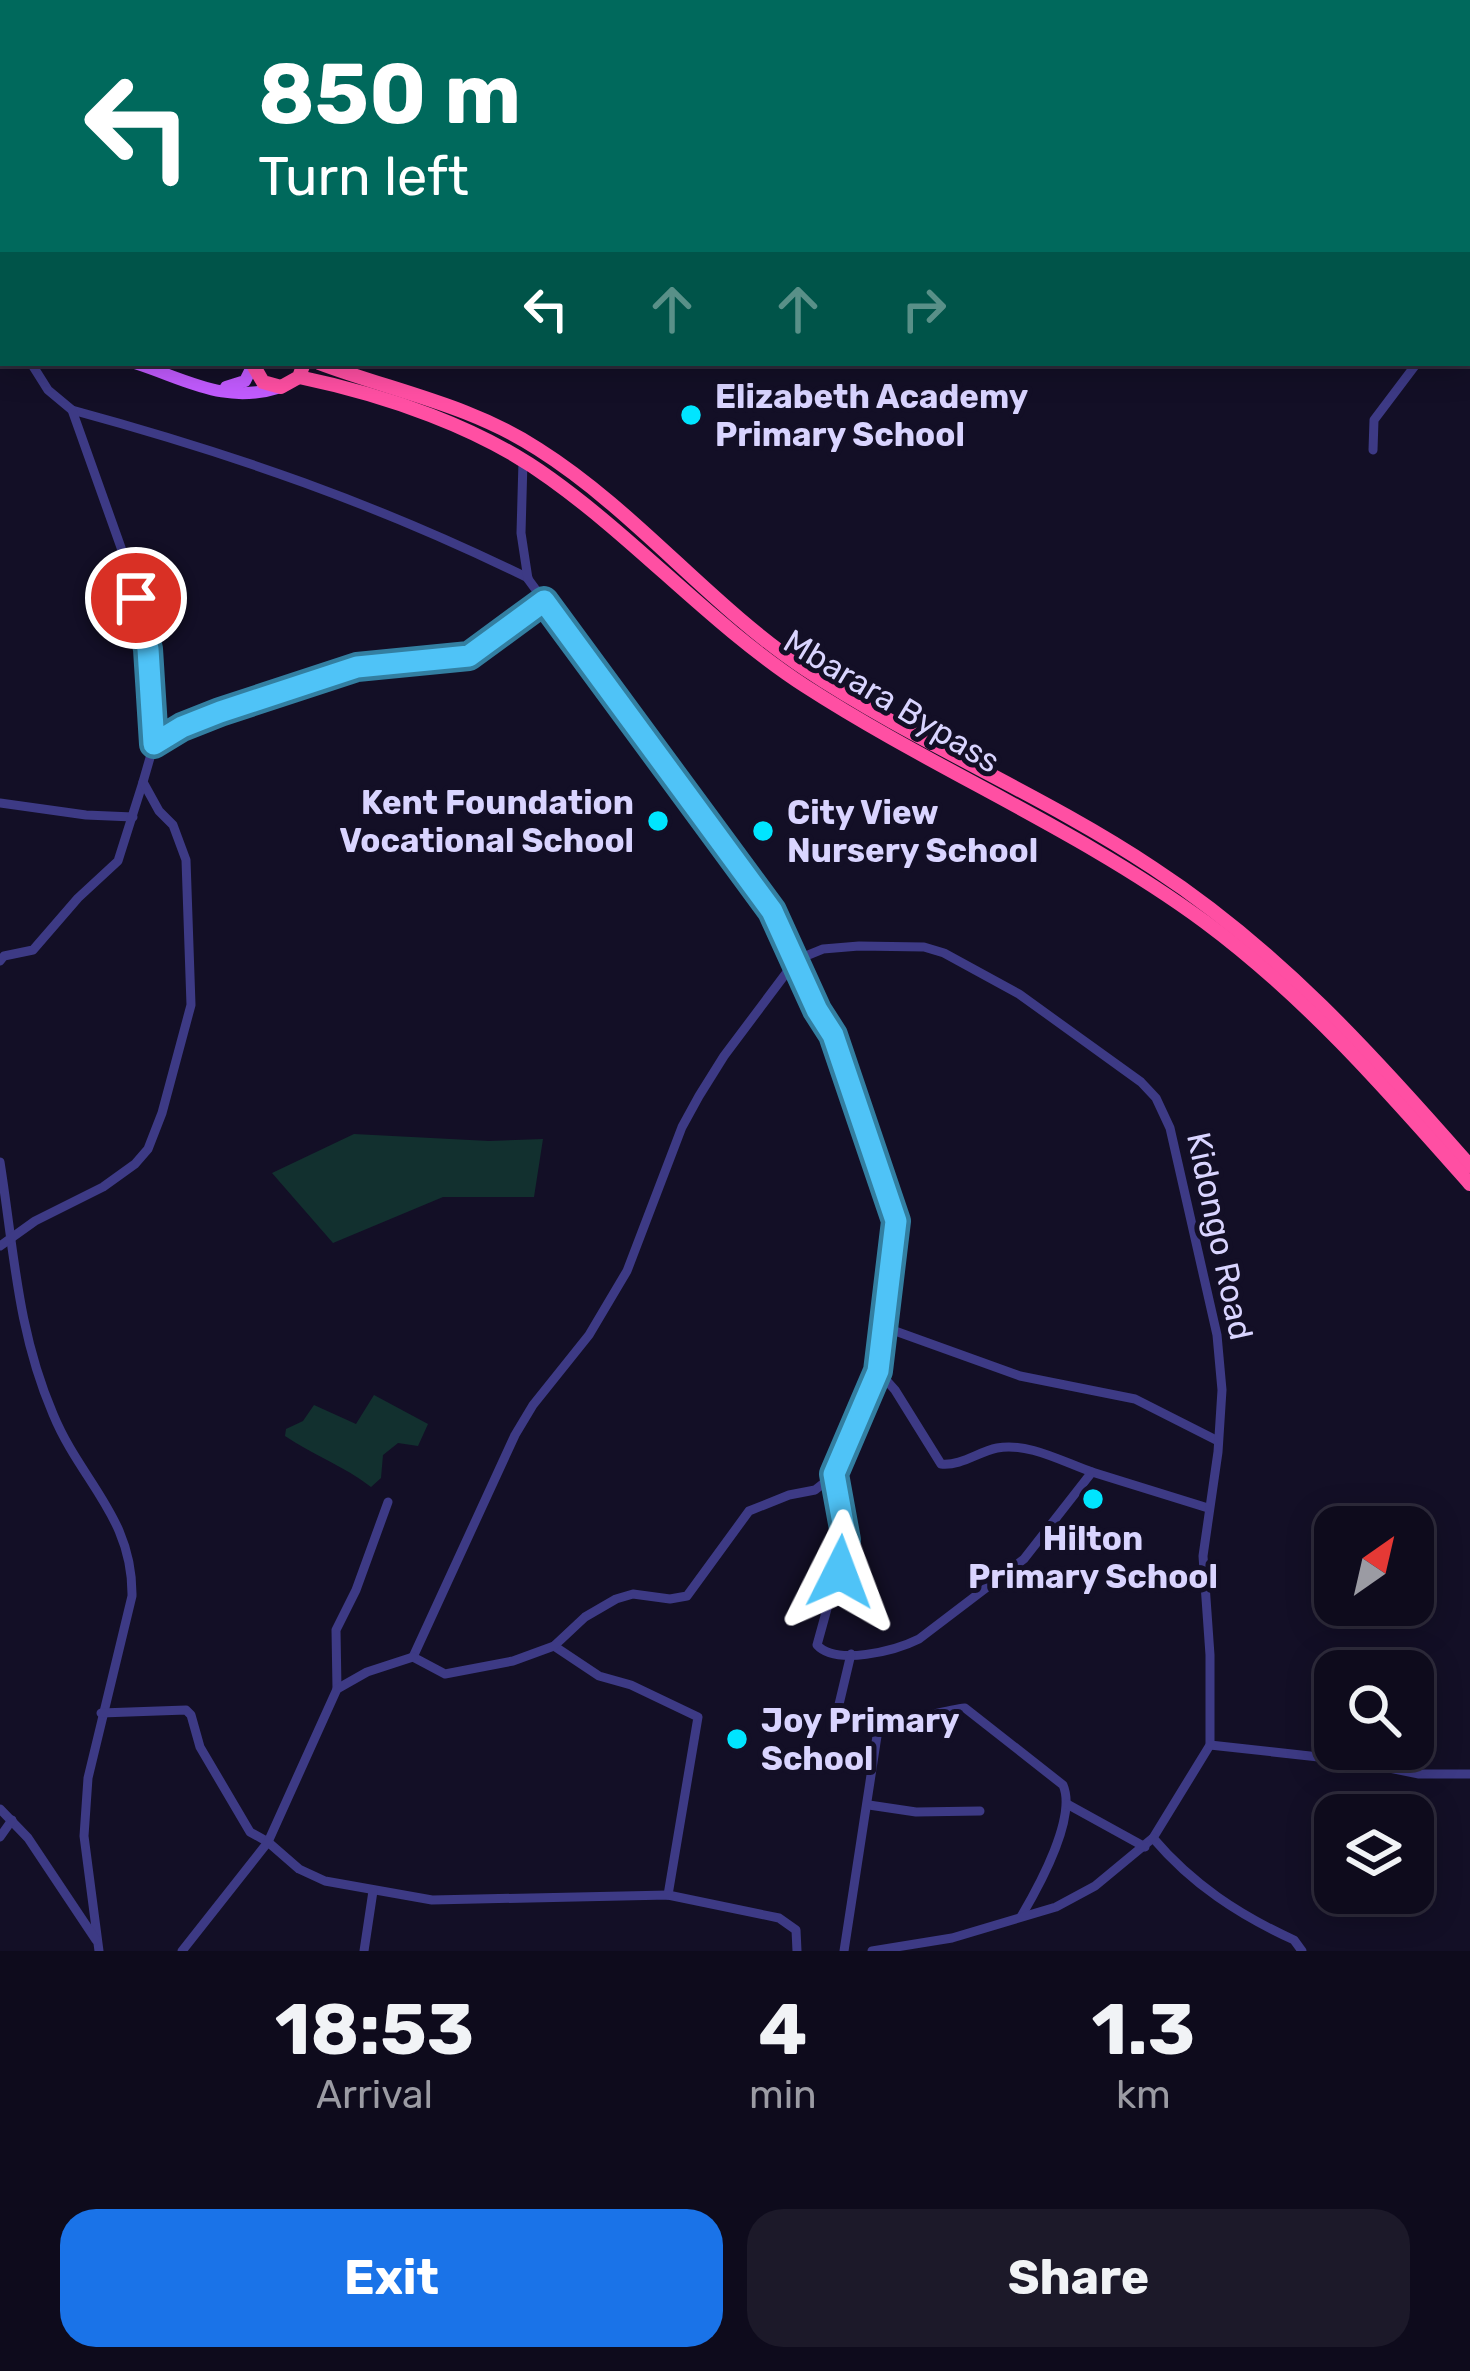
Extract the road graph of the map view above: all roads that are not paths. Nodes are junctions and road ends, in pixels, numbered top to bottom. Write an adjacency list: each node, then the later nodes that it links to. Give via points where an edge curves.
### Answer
1 (33, 366): 10 (street)
2 (144, 366): 9 (main road)
3 (250, 366): 9 (main road, via 238,387)
4 (251, 366): 8 (highway, via 263,382)
5 (328, 366): 22 (highway, Mbarara Bypass, via 439,401 538,448 805,669 1152,867 1297,978)
6 (1416, 366): 11 (street, via 1374,420)
7 (302, 370): 8 (highway); 12 (highway, Mbarara Bypass)
8 (281, 387): 9 (main road, via 244,397)
9 (207, 388)
10 (72, 410): 13 (street, via 298,477); 15 (street, via 129,570 148,649)
11 (1373, 450)
12 (523, 461): 13 (street); 23 (highway, Mbarara Bypass, via 803,684 1068,833 1237,946 1345,1045)
13 (529, 579): 14 (street)
14 (544, 601): 15 (street, via 469,656 357,667 220,712); 19 (street, via 772,911)
15 (154, 744): 16 (street)
16 (143, 782): 18 (street); 24 (street, via 186,860 191,1005 162,1113 135,1164)
17 (0, 803): 18 (street)
18 (133, 818): 20 (street, via 118,861 33,950)
19 (796, 960): 25 (street, via 839,1051 896,1221); 27 (street, Kidongo Road, via 859,946 944,952 1018,994 1156,1098 1170,1128 1217,1335); 34 (street, via 682,1127 627,1270 515,1435)
20 (0, 961)
21 (0, 1162): 24 (street, via 9,1220)
22 (1470, 1166)
23 (1470, 1184)
24 (4, 1245): 36 (street, via 53,1415 129,1548 132,1596)
25 (884, 1327): 26 (street); 27 (street, via 1019,1376 1135,1399)
26 (878, 1371): 28 (street, via 941,1464 1013,1446); 29 (street)
27 (1218, 1441): 31 (street, Kidongo Road)
28 (1092, 1472): 31 (street); 33 (street, via 1007,1573 919,1639)
29 (834, 1474): 32 (street, via 815,1490 749,1511 687,1596 616,1600); 33 (street, via 846,1540 817,1648)
30 (388, 1502): 35 (street, via 336,1630)
31 (1208, 1508): 38 (street, Kidongo Road)
32 (554, 1646): 34 (street, via 452,1673); 49 (street, via 599,1676 698,1717)
33 (851, 1654): 37 (street, via 836,1717)
34 (413, 1657): 35 (street)
35 (337, 1689): 46 (street)
36 (101, 1714): 46 (street, via 186,1710 250,1832); 51 (street, via 84,1836)
37 (879, 1723): 40 (street, via 965,1708 1063,1785); 41 (street)
38 (1210, 1745): 39 (street); 47 (street)
39 (1470, 1774)
40 (1067, 1804): 47 (street); 50 (street, via 1048,1870)
41 (869, 1805): 43 (street); 55 (street)
42 (0, 1809): 44 (street)
43 (980, 1811)
44 (12, 1820): 45 (street); 51 (street)
45 (0, 1837)
46 (268, 1842): 48 (street, via 299,1869); 52 (street)
47 (1149, 1843): 50 (street, via 1095,1886); 57 (street, via 1212,1895)
48 (373, 1891): 49 (street, via 496,1901); 53 (street)
49 (668, 1895): 54 (street, via 779,1918 796,1930)
50 (1021, 1916): 56 (street, via 928,1945)
51 (99, 1947)
52 (182, 1951)
53 (364, 1951)
54 (797, 1951)
55 (844, 1951)
56 (872, 1951)
57 (1302, 1951)

